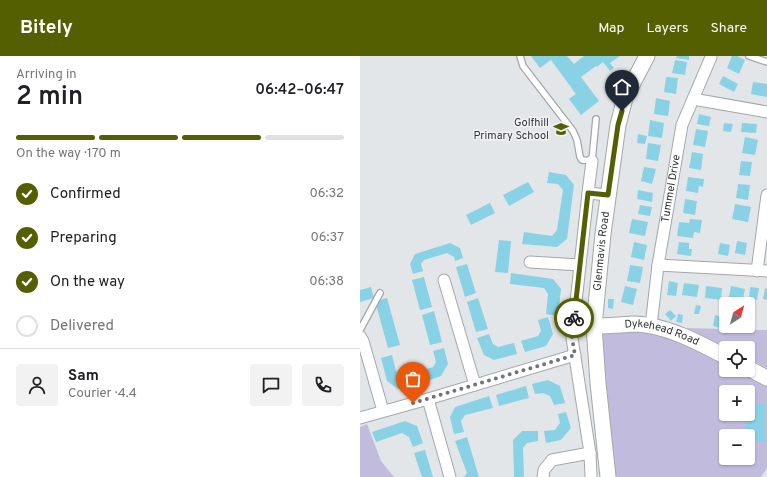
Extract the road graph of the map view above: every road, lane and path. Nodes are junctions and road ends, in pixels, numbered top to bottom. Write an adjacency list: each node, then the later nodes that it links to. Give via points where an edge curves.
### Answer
1 (520, 56): 9 (lane, via 523,66 573,131 582,160)
2 (647, 56): 11 (main road, Glenmavis Road, via 625,98 618,125)
3 (711, 56): 6 (street, Tummel Drive)
4 (749, 56): 5 (lane)
5 (767, 62)
6 (693, 99): 7 (street); 15 (street, Tummel Drive, via 682,125)
7 (767, 112)
8 (596, 119): 9 (lane)
9 (592, 161): 10 (street)
10 (588, 193): 11 (street); 14 (street)
11 (608, 195): 19 (main road, Glenmavis Road)
12 (767, 196): 16 (street)
13 (530, 262): 14 (street)
14 (580, 264): 24 (street, via 572,338)
15 (658, 265): 16 (street); 20 (street, Tummel Drive)
16 (762, 271)
17 (444, 280): 27 (street)
18 (380, 293): 21 (lane)
19 (594, 326): 20 (main road, Dykehead Road); 35 (main road, Glenmavis Road)
20 (651, 326): 23 (main road, Dykehead Road, via 681,335)
21 (360, 330)
22 (360, 336): 29 (street)
23 (719, 354)
24 (575, 355): 27 (street); 31 (street)
25 (755, 372): 26 (main road)
26 (767, 378)
27 (475, 384): 28 (street)
28 (428, 399): 29 (street); 32 (street)
29 (382, 411): 30 (street)
30 (360, 418)
31 (590, 453): 33 (street, via 552,460 544,470); 34 (street)
32 (450, 477)
33 (543, 477)
34 (591, 477)
35 (608, 477)

